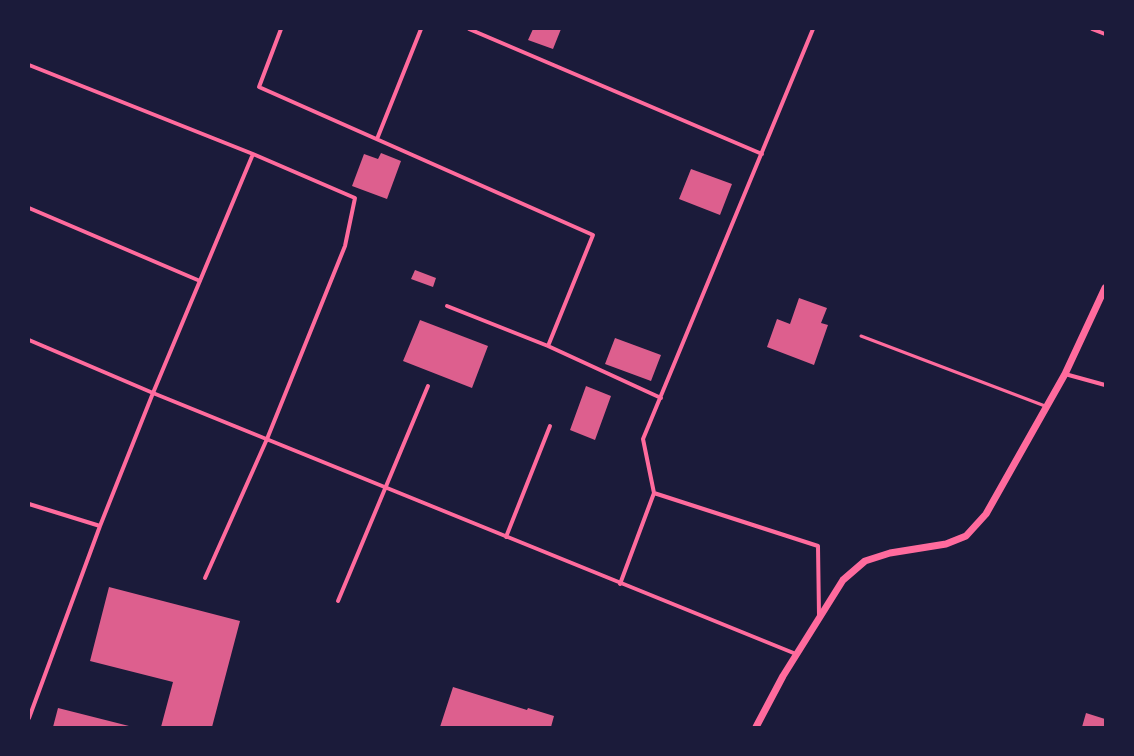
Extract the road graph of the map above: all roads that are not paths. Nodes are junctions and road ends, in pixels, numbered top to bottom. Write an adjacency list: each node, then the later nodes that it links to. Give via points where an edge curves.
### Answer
1 (281, 29): 8 (street, via 259,87)
2 (421, 29): 8 (street)
3 (469, 29): 10 (street)
4 (813, 29): 10 (street)
5 (1092, 29): 6 (street)
6 (1105, 34)
7 (29, 65): 9 (street)
8 (377, 139): 17 (street, via 593,235)
9 (253, 154): 12 (street); 25 (street, via 355,198 344,246)
10 (762, 154): 22 (street)
11 (29, 208): 12 (street)
12 (200, 281): 21 (street)
13 (1105, 288): 18 (street)
14 (447, 306): 17 (street)
15 (861, 336): 23 (lane)
16 (29, 340): 21 (street)
17 (548, 346): 22 (street)
18 (1065, 374): 19 (street); 23 (street)
19 (1105, 385)
20 (428, 386): 26 (street)
21 (153, 393): 25 (street); 29 (street)
22 (660, 398): 27 (street, via 643,439)
23 (1047, 407): 34 (street, via 986,514 966,536 946,544 890,553 865,560 842,580)
24 (550, 426): 30 (street)
25 (267, 440): 26 (street); 31 (street)
26 (384, 487): 30 (street); 33 (street)
27 (654, 493): 32 (street); 34 (street, via 818,546)
28 (29, 504): 29 (street)
29 (100, 526): 36 (street)
30 (506, 537): 32 (street)
31 (204, 578)
32 (620, 584): 35 (street)
33 (338, 601)
34 (819, 615): 35 (street)
35 (796, 654): 37 (street)
36 (29, 718)
37 (756, 727)

